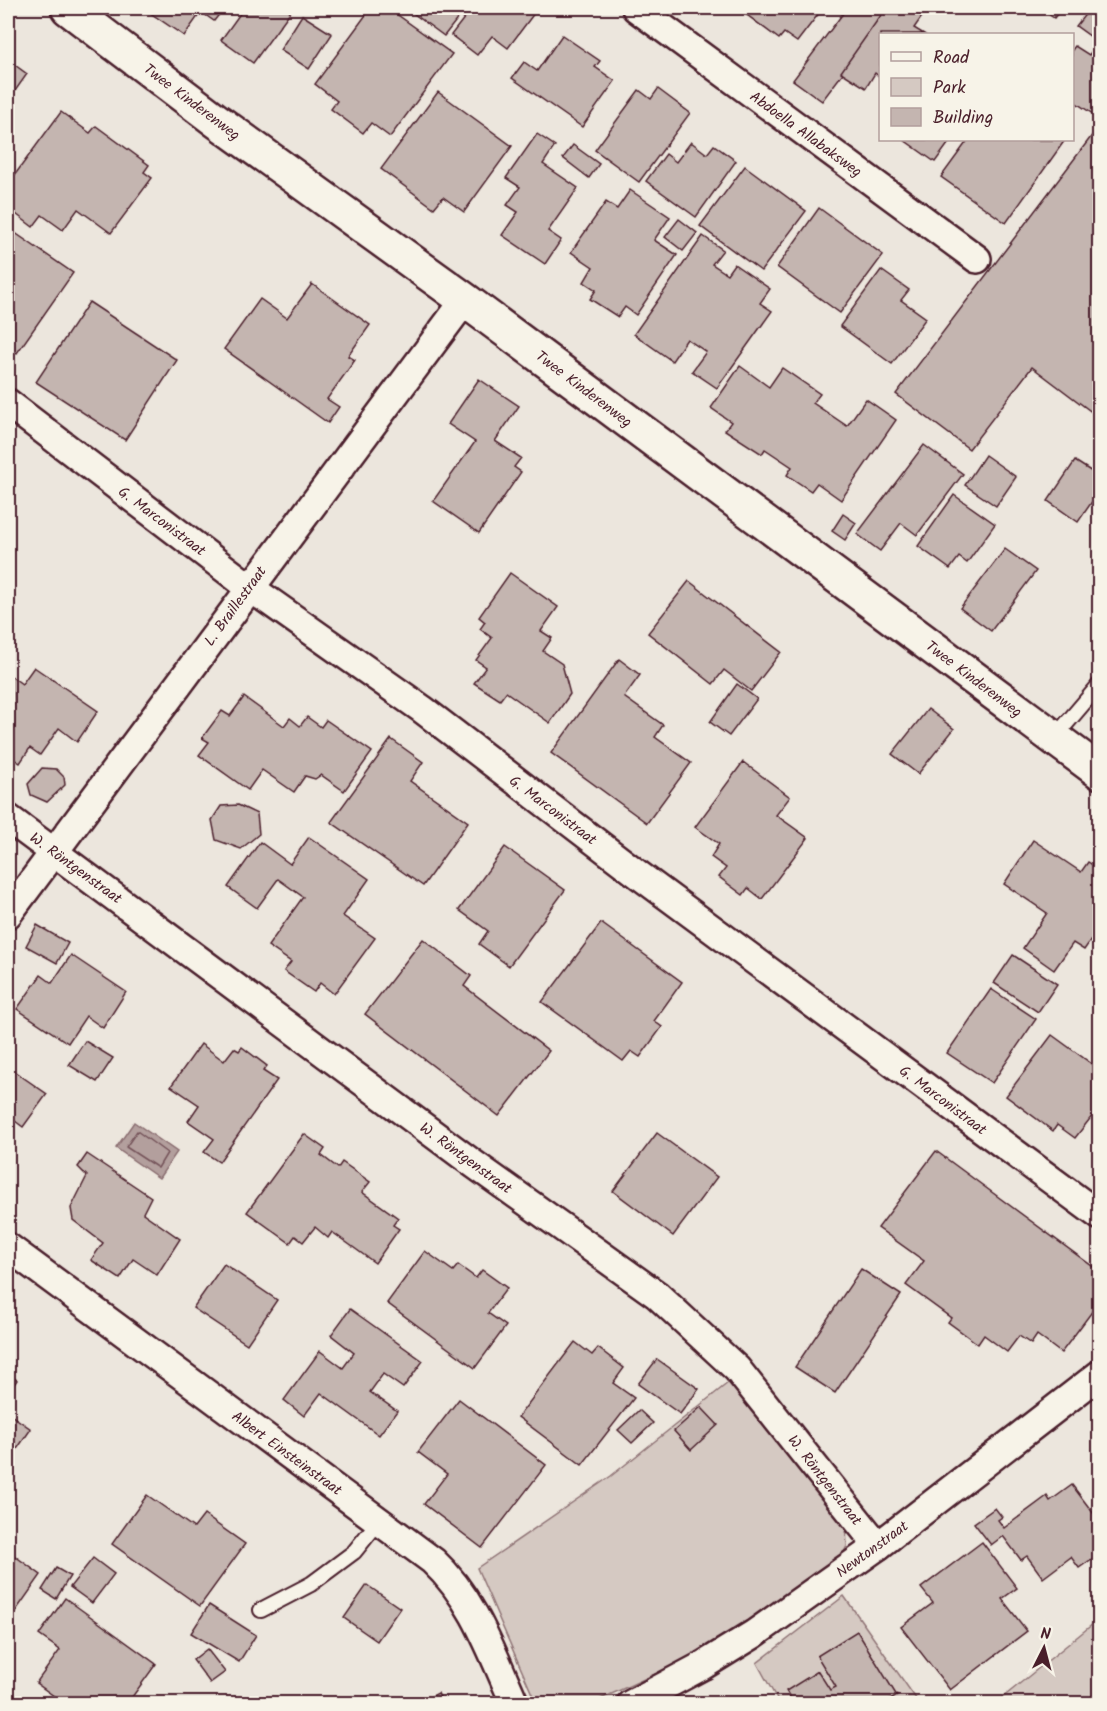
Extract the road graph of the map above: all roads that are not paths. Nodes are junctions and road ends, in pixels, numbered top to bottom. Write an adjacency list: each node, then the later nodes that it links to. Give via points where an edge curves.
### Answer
1 (68, 8): 4 (street, Twee Kinderenweg, via 336,209)
2 (636, 8): 3 (street, Abdoella Allabaksweg)
3 (976, 259)
4 (465, 300): 6 (street, L. Braillestraat); 8 (street, Twee Kinderenweg)
5 (8, 403): 6 (street, G. Marconistraat)
6 (249, 587): 11 (street, L. Braillestraat); 13 (street, G. Marconistraat, via 422,709 639,876)
7 (1100, 684): 8 (lane)
8 (1054, 738): 9 (street, Twee Kinderenweg)
9 (1100, 772)
10 (8, 818): 11 (street, W. Röntgenstraat)
11 (54, 851): 12 (street, L. Braillestraat); 17 (street, W. Röntgenstraat, via 471,1162 657,1295 737,1369)
12 (8, 914)
13 (1100, 1216)
14 (8, 1247): 16 (street, Albert Einsteinstraat)
15 (1100, 1374): 17 (street, Newtonstraat)
16 (379, 1521): 18 (lane, via 354,1552 311,1584); 19 (street, Albert Einsteinstraat, via 452,1578 475,1615)
17 (878, 1546): 20 (street, Newtonstraat, via 753,1634)
18 (261, 1610)
19 (515, 1704)
20 (631, 1704)

